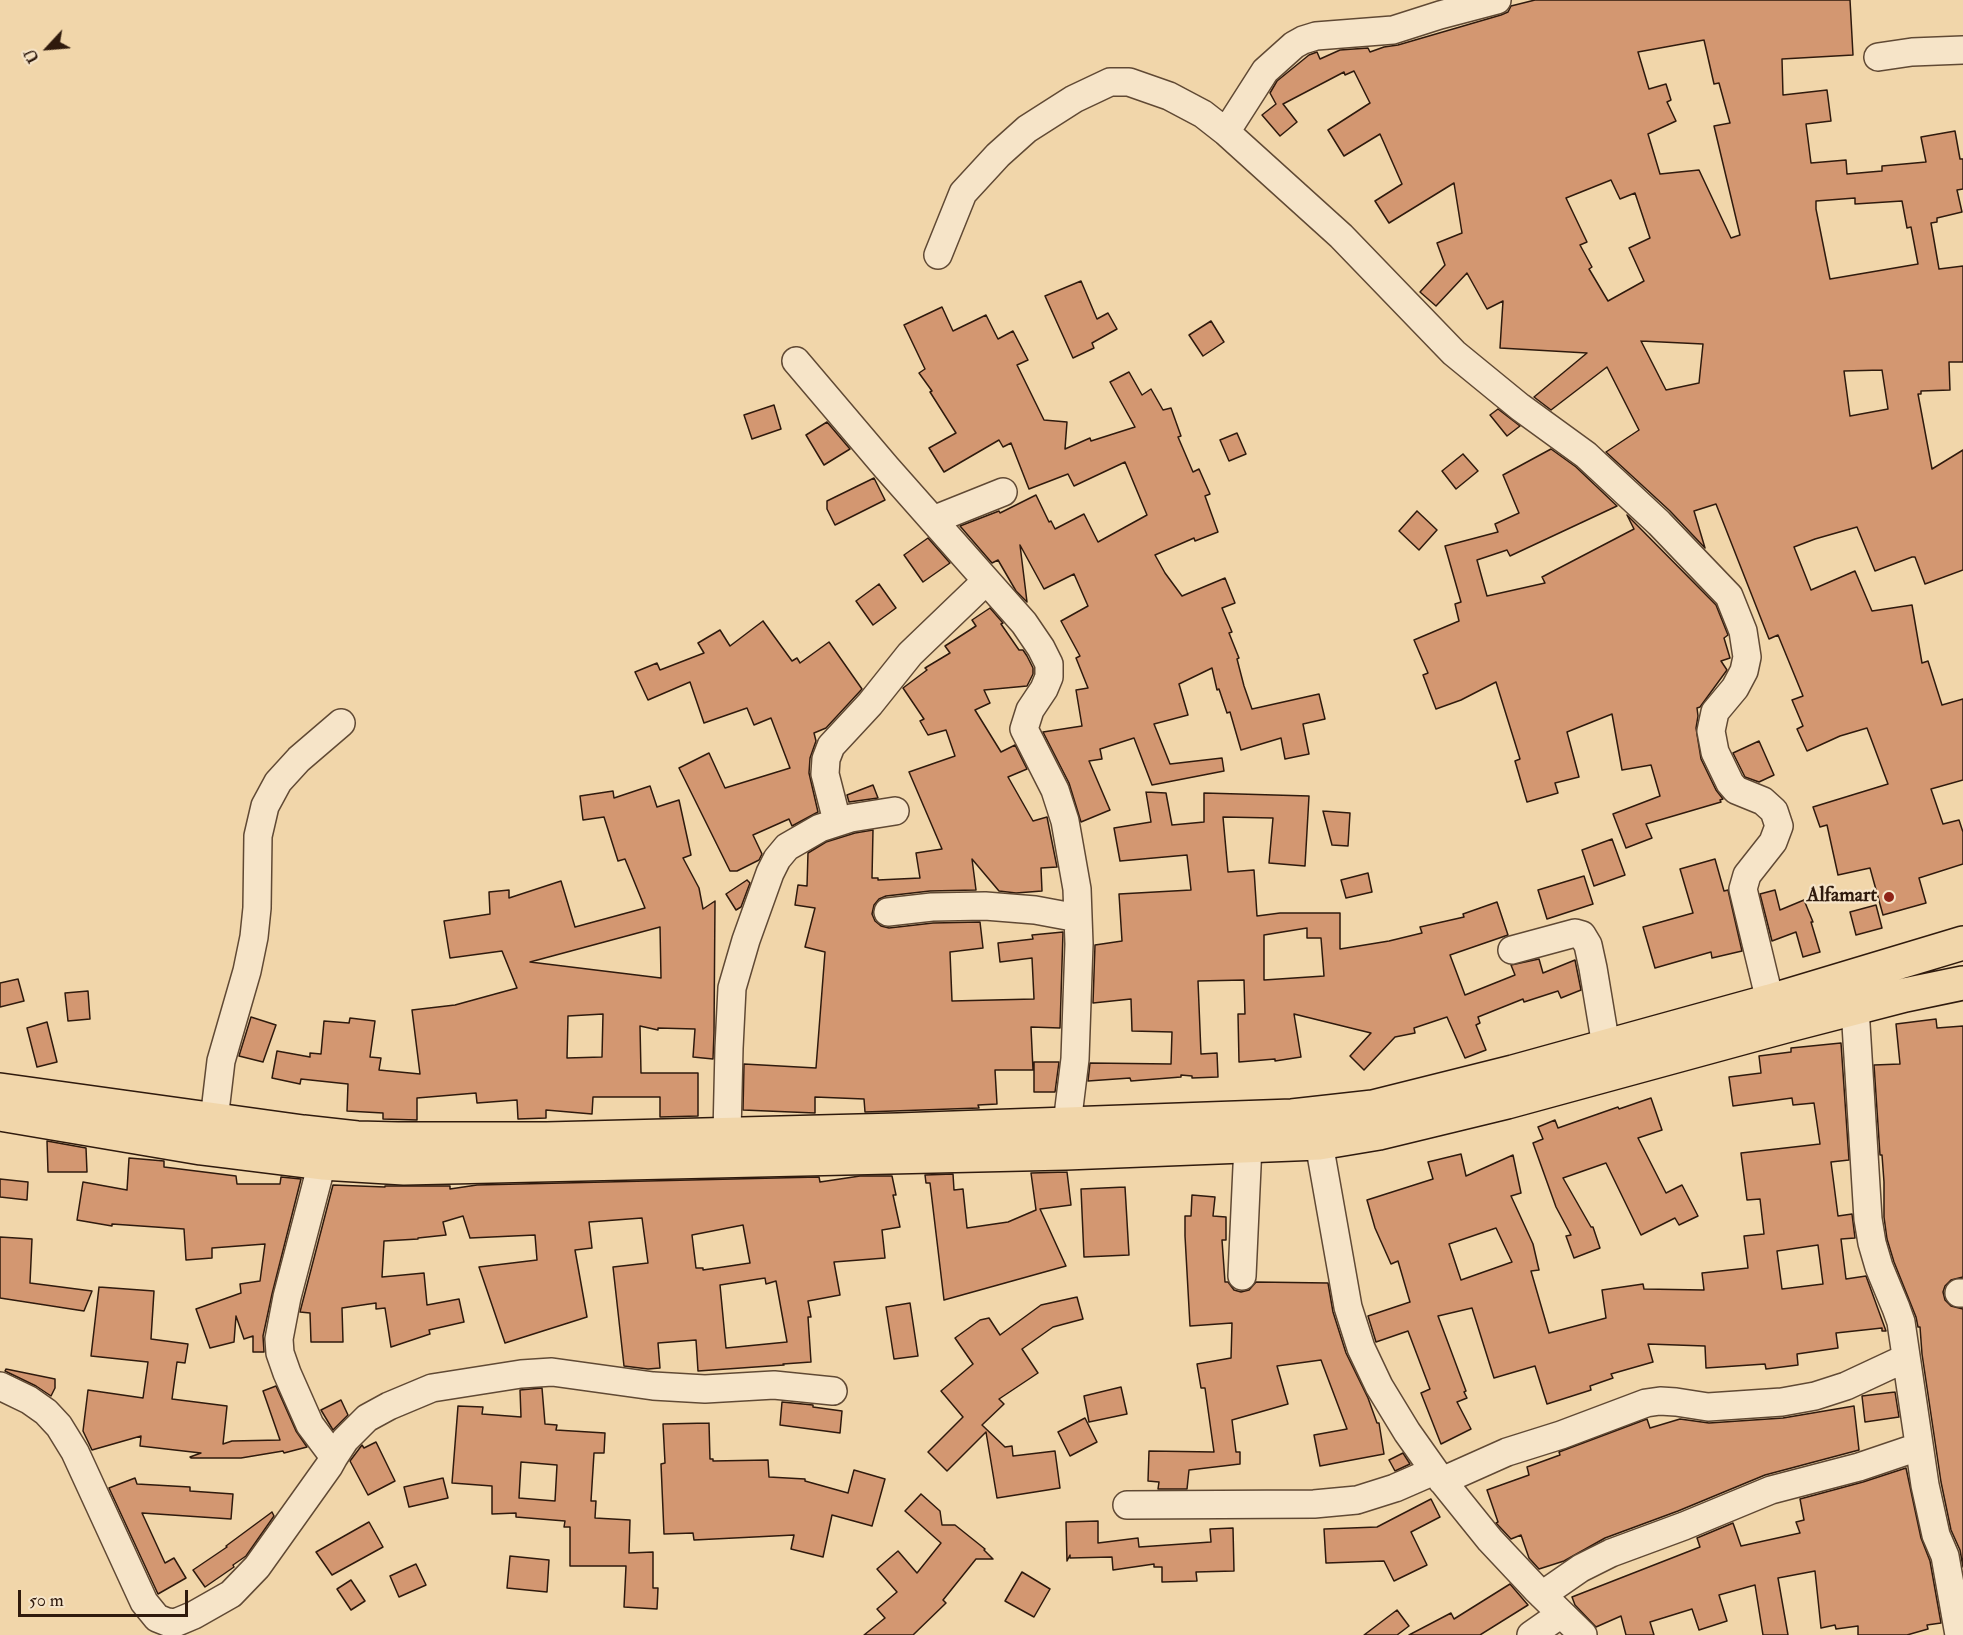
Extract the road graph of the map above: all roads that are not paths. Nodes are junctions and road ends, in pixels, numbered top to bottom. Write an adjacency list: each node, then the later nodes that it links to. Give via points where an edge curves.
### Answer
1 (1497, 0): 4 (street, via 1393,30 1302,40 1265,71)
2 (1963, 50): 3 (street)
3 (1878, 57)
4 (1226, 132): 5 (street, via 1169,96 1129,82 1110,82 1027,129 998,155 963,193); 18 (street, via 1341,236 1454,353 1586,455 1729,596 1743,631 1747,657 1735,688 1715,712 1712,731 1715,752 1730,783 1774,811 1779,826 1773,842 1747,874 1743,889)
5 (938, 255)
6 (796, 361): 8 (street)
7 (1003, 492): 8 (street)
8 (933, 520): 9 (street)
9 (986, 581): 12 (street, via 910,654 831,746 825,774); 14 (street, via 1023,623 1049,664 1049,677 1024,729 1055,790 1065,821)
10 (341, 723): 24 (street, via 298,759 265,806 258,836 254,937 221,1061)
11 (895, 811): 12 (street)
12 (837, 821): 26 (street, via 787,847 770,873 732,988)
13 (888, 912): 14 (street, via 985,906)
14 (1078, 918): 25 (street, via 1075,1059)
15 (1963, 943): 18 (highway)
16 (1512, 950): 20 (street, via 1575,933 1582,935)
17 (1963, 983): 19 (highway)
18 (1770, 1001): 20 (highway)
19 (1855, 1008): 20 (highway); 32 (street, via 1868,1219 1879,1267 1901,1322)
20 (1627, 1050): 25 (highway, via 1332,1113); 27 (highway, via 1507,1102)
21 (0, 1090): 22 (highway)
22 (55, 1111): 23 (highway); 24 (highway); 30 (highway, via 201,1148)
23 (0, 1114)
24 (214, 1120): 26 (highway, via 357,1138)
25 (1067, 1124): 28 (highway)
26 (727, 1134): 28 (highway)
27 (1319, 1143): 29 (highway); 37 (street, via 1348,1307 1360,1348 1378,1386)
28 (898, 1144): 29 (highway, via 1066,1153); 30 (highway, via 404,1168)
29 (1248, 1145): 31 (street)
30 (322, 1163): 36 (street, via 279,1339 287,1373 310,1425)
31 (1242, 1276)
32 (1906, 1358): 35 (street); 37 (street, via 1846,1386 1782,1402 1708,1407 1668,1401 1646,1403)
33 (0, 1386): 36 (street, via 29,1400 59,1426 75,1452 144,1602 167,1622 194,1616 242,1583)
34 (833, 1391): 36 (street, via 774,1385 705,1389 552,1372 521,1374 432,1388 389,1406 368,1418)
35 (1918, 1447): 39 (street, via 1936,1536); 40 (street, via 1771,1490 1611,1553)
36 (334, 1457)
37 (1438, 1476): 38 (street, via 1357,1500 1314,1504); 40 (street)
38 (1127, 1505)
39 (1954, 1556): 44 (street)
40 (1542, 1595): 41 (street)
41 (1561, 1614): 42 (street); 43 (street)
42 (1531, 1635)
43 (1582, 1635)
44 (1959, 1635)

